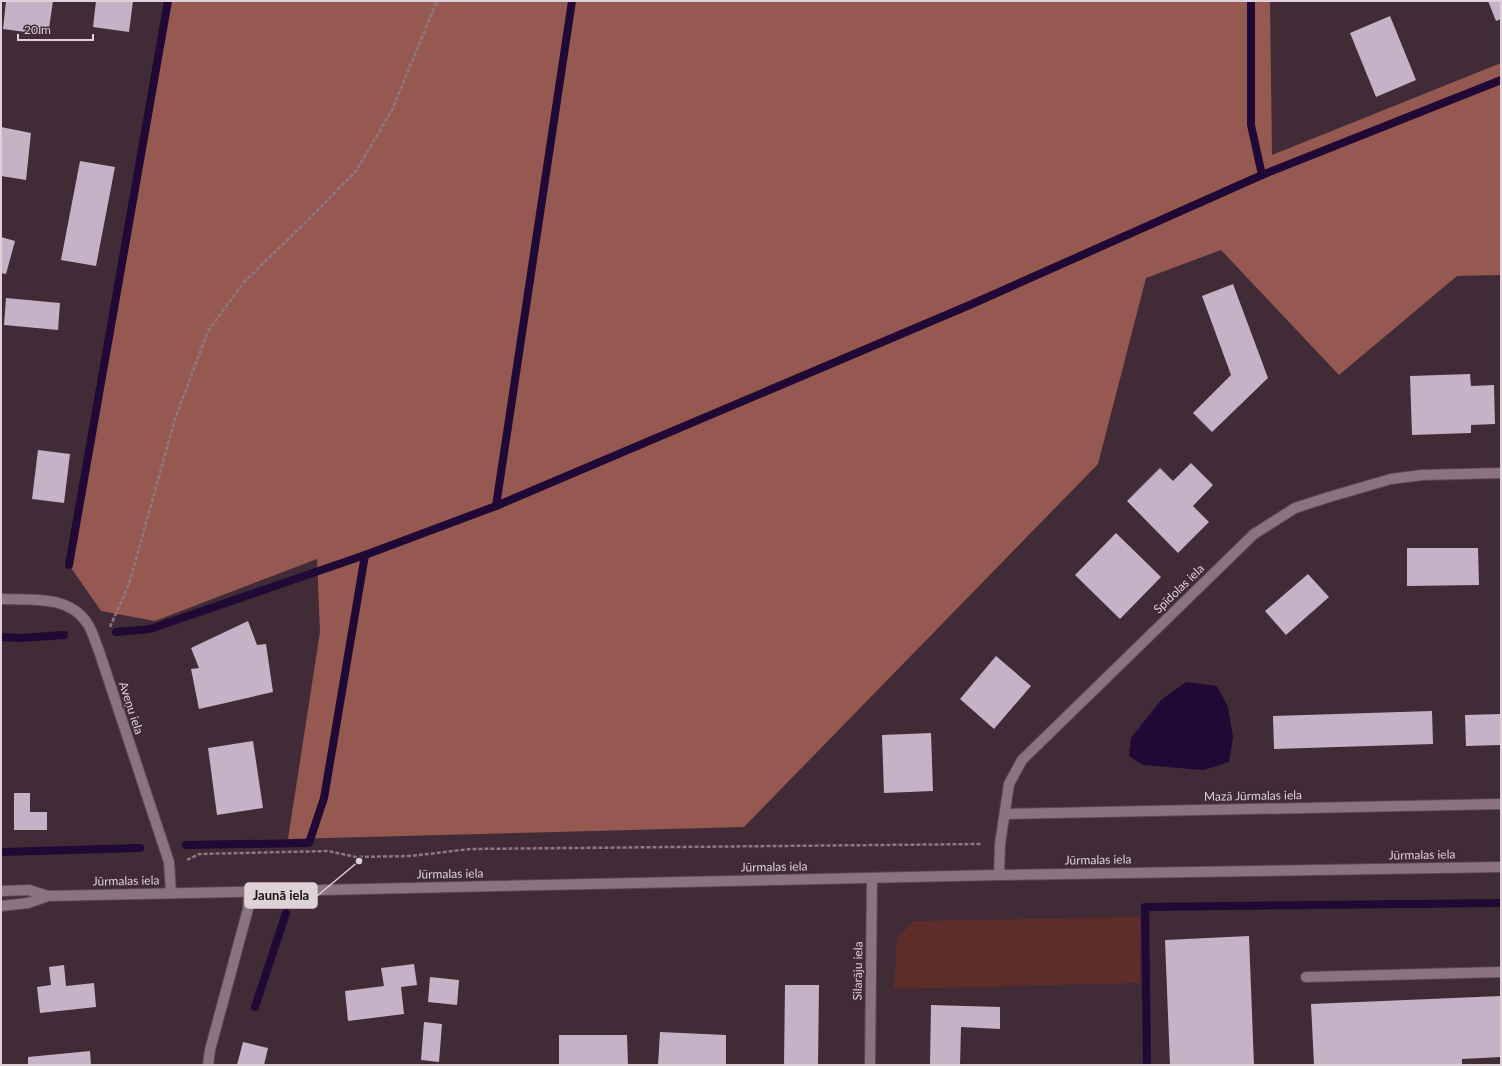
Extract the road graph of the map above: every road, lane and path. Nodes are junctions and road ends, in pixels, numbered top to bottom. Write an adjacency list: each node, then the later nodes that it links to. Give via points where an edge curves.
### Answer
1 (437, 1): 4 (path, via 392,110 356,171 244,282 208,331 175,419 129,584)
2 (1501, 473): 6 (street, Spīdolas iela, via 1422,475 1391,479 1295,508 1254,534 1022,760 1009,784)
3 (1, 599): 4 (street, Aveņu iela, via 51,600 72,608 87,622)
4 (99, 651): 8 (street, Aveņu iela)
5 (1501, 804): 6 (street, Mazā Jūrmalas iela)
6 (1005, 814): 7 (street, Spīdolas iela)
7 (1000, 844): 8 (path, via 470,850 411,856 364,857 328,851 199,854 186,861); 10 (street, Spīdolas iela)
8 (169, 862): 14 (street, Aveņu iela)
9 (1501, 867): 10 (street, Jūrmalas iela)
10 (999, 875): 11 (street, Jūrmalas iela)
11 (872, 878): 13 (street, Jūrmalas iela); 20 (street, Silarāju iela)
12 (1, 891): 15 (street, Jūrmalas iela, via 29,890)
13 (249, 891): 14 (street, Jūrmalas iela); 19 (street, via 248,909)
14 (172, 893): 15 (street, Jūrmalas iela)
15 (48, 896): 16 (street, Jūrmalas iela, via 28,903)
16 (1, 906)
17 (1501, 972): 18 (street)
18 (1306, 977)
19 (208, 1065)
20 (870, 1065)

